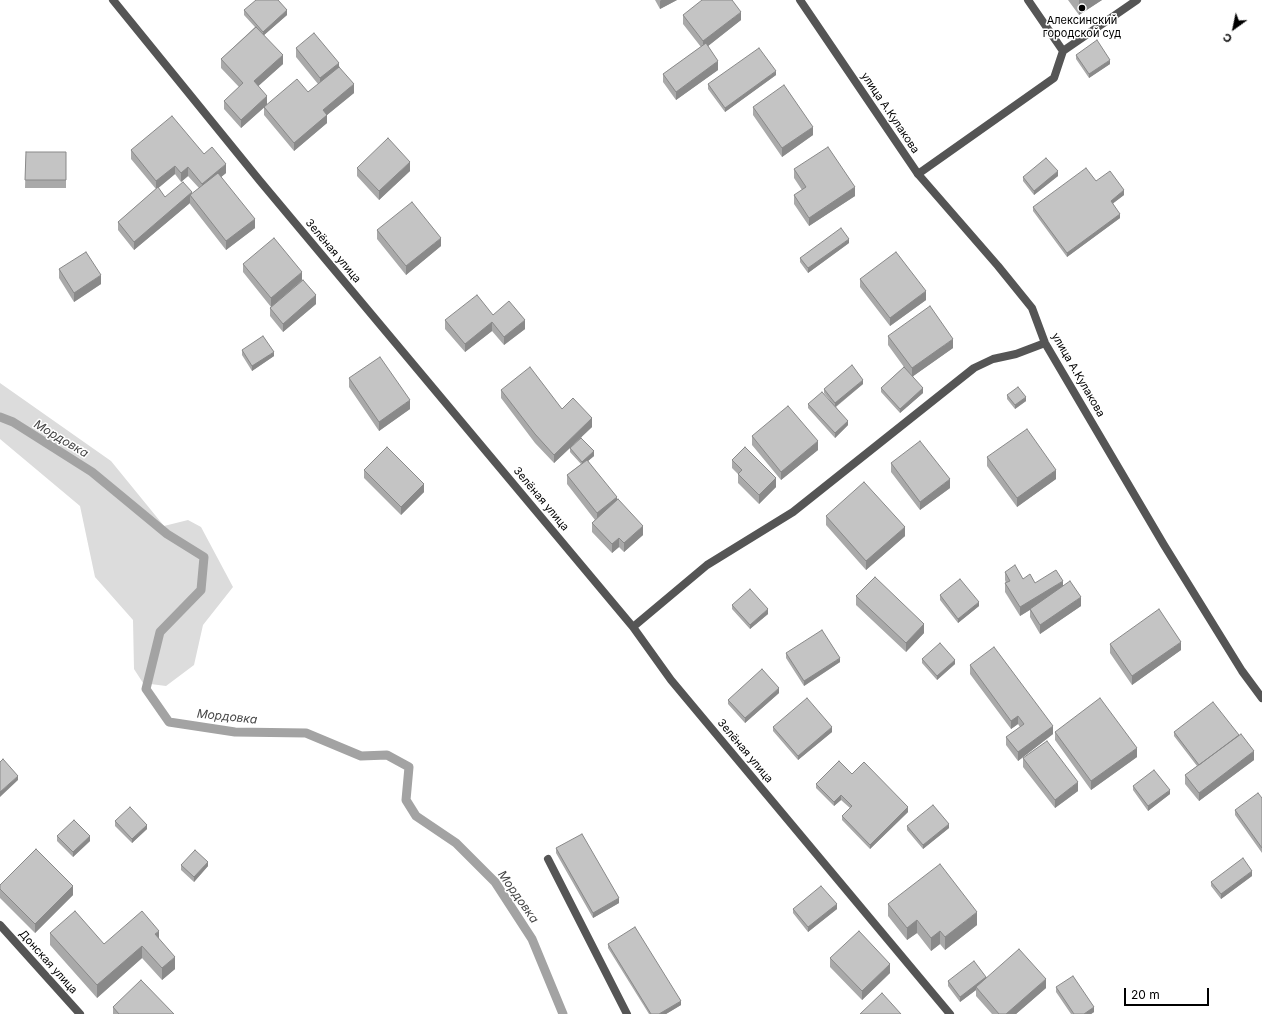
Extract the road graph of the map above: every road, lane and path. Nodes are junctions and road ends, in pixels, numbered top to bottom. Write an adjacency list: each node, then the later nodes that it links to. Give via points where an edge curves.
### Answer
1 (113, 0): 8 (street, Зелёная улица, via 260,181)
2 (800, 0): 6 (street, улица А.Кулакова)
3 (1028, 0): 5 (street)
4 (1137, 0): 5 (street)
5 (1062, 51): 6 (street, via 1054,78)
6 (918, 174): 7 (street, улица А.Кулакова, via 1032,308)
7 (1045, 343): 8 (street, via 1016,354 993,358 974,368 793,512 707,565); 9 (street, улица А.Кулакова, via 1168,552 1242,671)
8 (633, 626): 14 (street, Зелёная улица, via 671,680)
9 (1262, 698)
10 (548, 859): 13 (street)
11 (0, 925): 12 (street, Донская улица)
12 (80, 1014)
13 (627, 1014)
14 (950, 1014)

